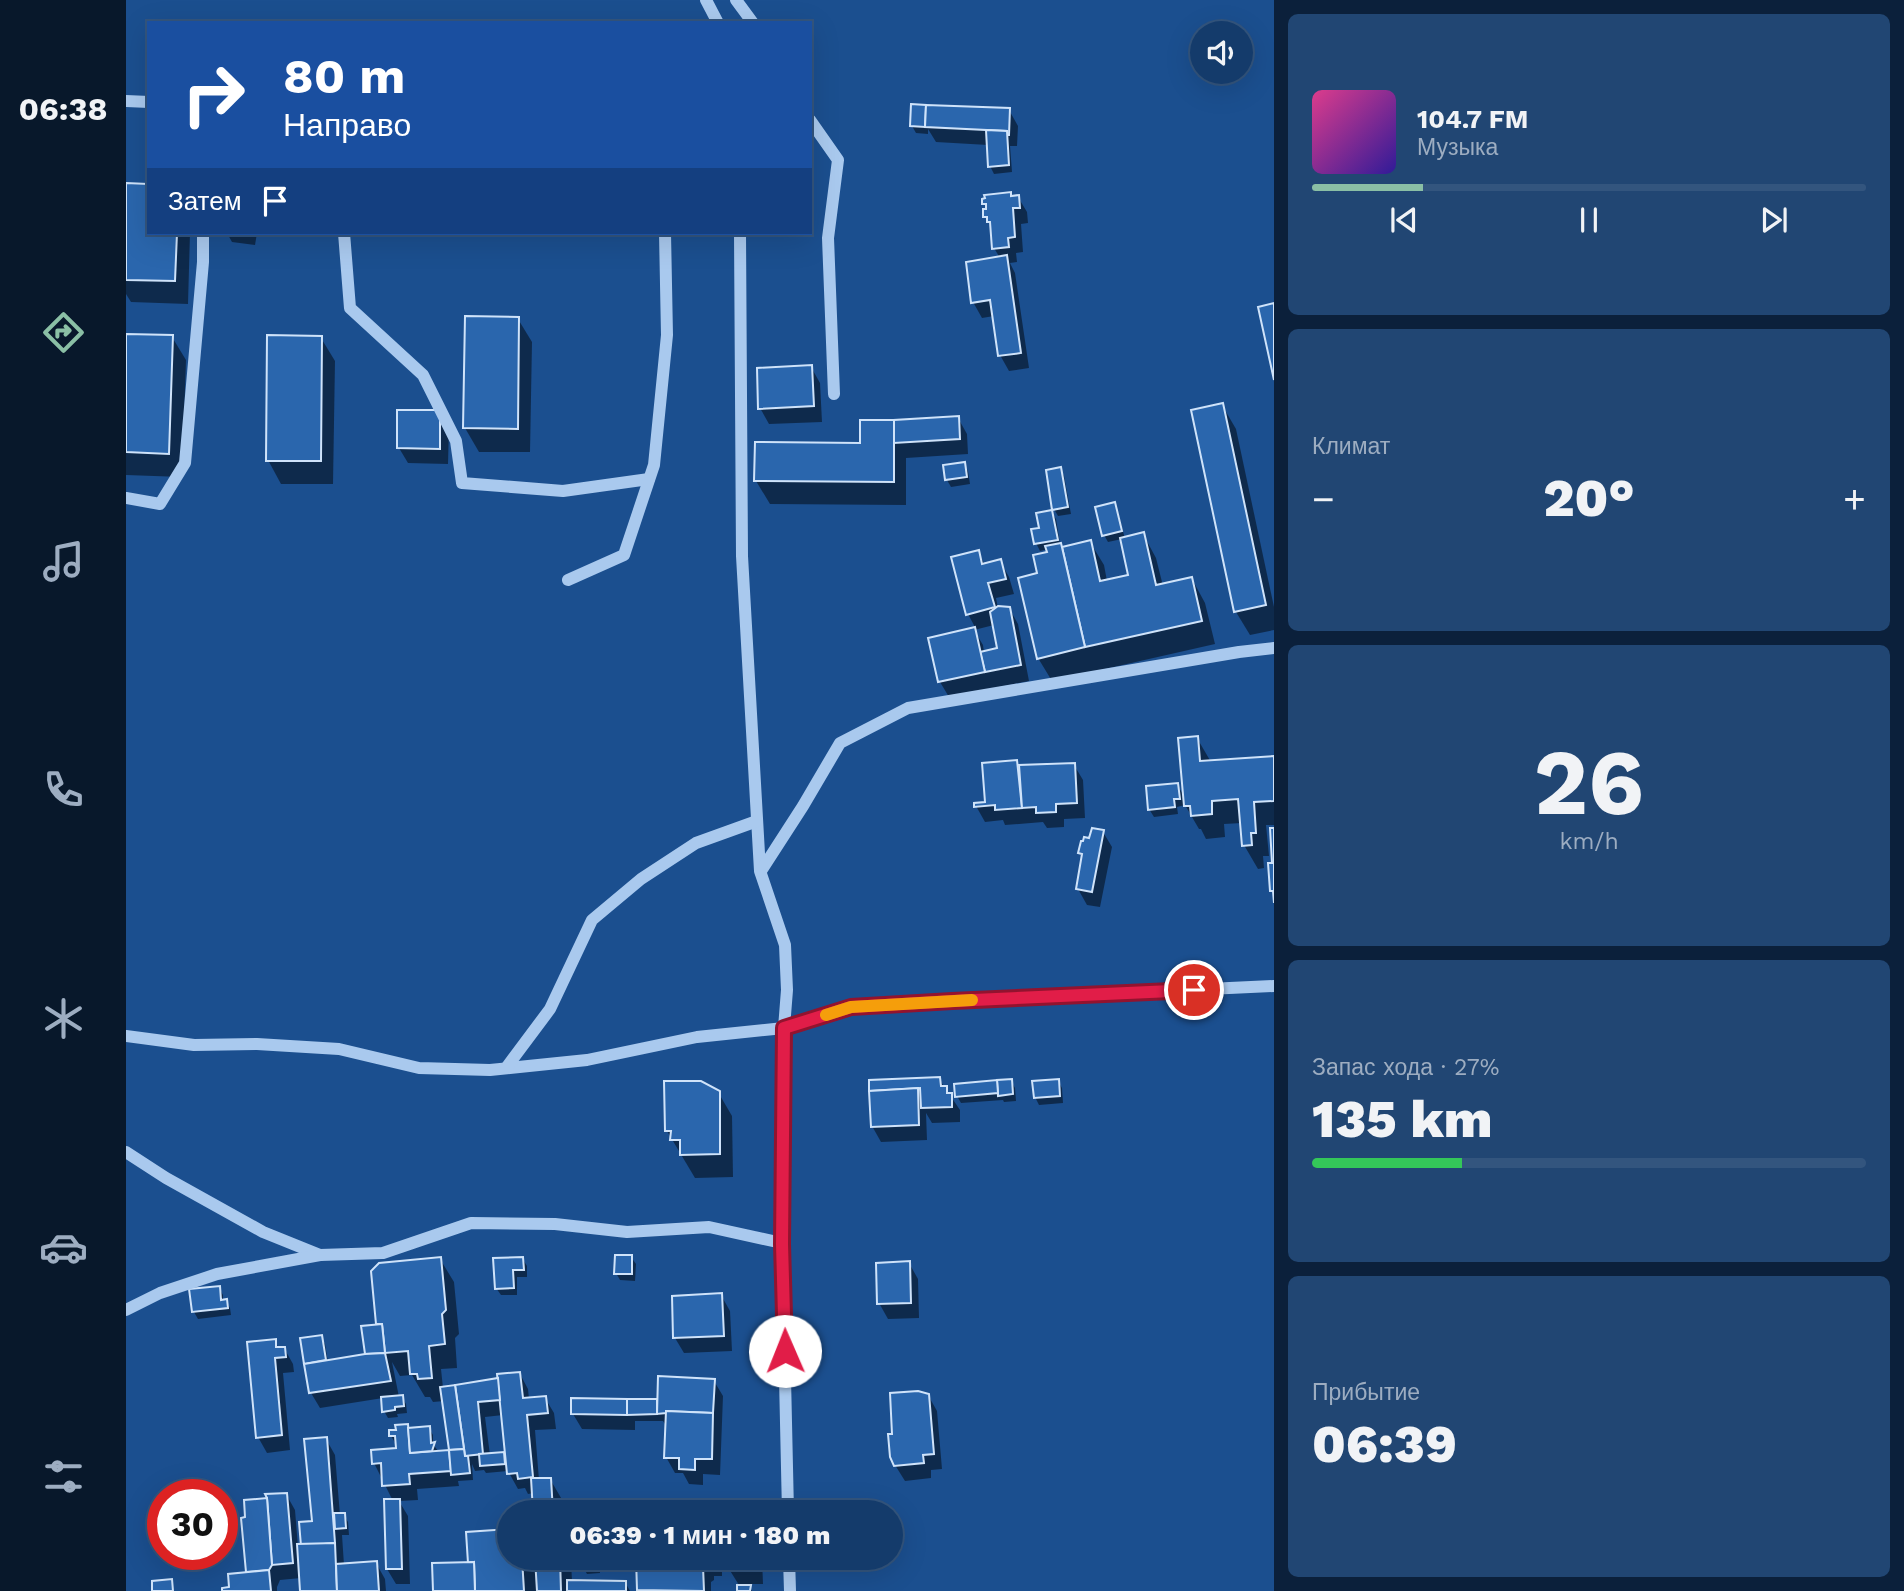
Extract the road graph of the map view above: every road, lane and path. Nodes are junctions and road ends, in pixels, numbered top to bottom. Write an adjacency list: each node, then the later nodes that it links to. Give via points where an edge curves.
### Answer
1 (706, 0): 3 (street)
2 (737, 0): 4 (street)
3 (717, 21)
4 (752, 21)
5 (126, 101): 6 (street)
6 (147, 102)
7 (812, 123): 12 (street, via 838,160 828,238)
8 (203, 235): 14 (street, via 185,463 160,504)
9 (344, 235): 13 (street, via 350,307 424,375 456,441 462,483 563,491)
10 (665, 235): 13 (street, via 667,335)
11 (740, 235): 17 (street, via 742,556)
12 (834, 394)
13 (649, 480): 15 (street, via 624,555)
14 (126, 498)
15 (568, 580)
16 (1274, 648): 18 (street, via 908,708 840,743)
17 (757, 821): 18 (street); 22 (street, via 696,843 641,879 592,920 550,1009)
18 (760, 871): 20 (street, via 785,945)
19 (1274, 986): 20 (street, via 851,1007)
20 (784, 1028): 22 (street, via 698,1037 587,1060); 24 (street)
21 (126, 1036): 22 (street, via 194,1045 339,1049 419,1068)
22 (506, 1068)
23 (126, 1152): 25 (street, via 262,1232)
24 (782, 1244): 25 (street, via 709,1227 627,1232 555,1224 471,1223 383,1253); 27 (street)
25 (320, 1255): 26 (street, via 218,1274)
26 (126, 1310)
27 (788, 1500)
28 (789, 1570): 29 (street)
29 (790, 1591)

